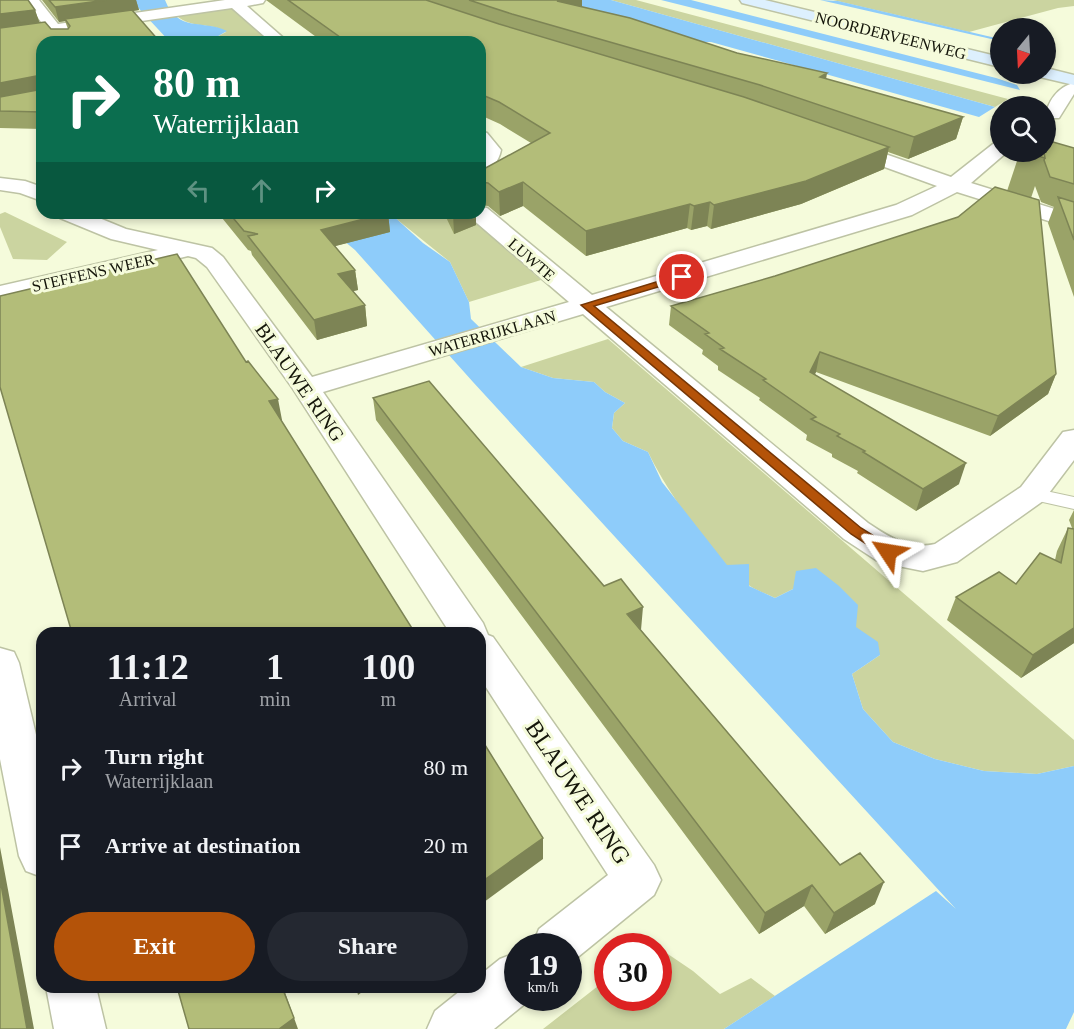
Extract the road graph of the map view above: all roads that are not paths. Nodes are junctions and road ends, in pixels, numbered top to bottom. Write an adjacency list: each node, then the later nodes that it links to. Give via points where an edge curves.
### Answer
1 (32, 0): 6 (street)
2 (258, 0): 5 (street)
3 (747, 0): 11 (street, NOORDERVEENWEG)
4 (784, 0): 10 (street, NOORDERVEENWEG)
5 (234, 2): 6 (street); 7 (street)
6 (59, 36)
7 (273, 36)
8 (36, 37): 9 (street)
9 (0, 38)
10 (990, 49)
11 (990, 60)
12 (1056, 64): 13 (street)
13 (1074, 69)
14 (1056, 76): 15 (street)
15 (1074, 80)
16 (1074, 88): 18 (street)
17 (1074, 105): 19 (street)
18 (1056, 106)
19 (1056, 113)
20 (834, 142): 24 (street)
21 (486, 144): 23 (street, via 491,150)
22 (990, 157): 24 (street, WATERRIJKLAAN)
23 (486, 161)
24 (944, 182): 29 (street); 32 (street, WATERRIJKLAAN, via 922,204 885,217)
25 (0, 184): 26 (street)
26 (36, 192)
27 (83, 219): 30 (street, BLAUWE RING, via 119,234)
28 (486, 219): 32 (street, LUWTE)
29 (1074, 222)
30 (187, 250): 31 (street, STEFFENS WEER); 33 (street, BLAUWE RING, via 204,253 215,262)
31 (0, 294)
32 (586, 305): 33 (street, WATERRIJKLAAN); 35 (street, LUWTE, via 856,531 888,552 923,559 945,554)
33 (306, 388): 37 (street, BLAUWE RING)
34 (1074, 439): 35 (street, LUWTE)
35 (1032, 494): 36 (lane)
36 (1074, 503)
37 (467, 627)
38 (486, 656): 41 (street, BLAUWE RING, via 638,880)
39 (0, 663): 40 (street)
40 (36, 828)
41 (571, 933)
42 (504, 988): 45 (street)
43 (71, 993): 44 (street)
44 (80, 1029)
45 (453, 1029)

